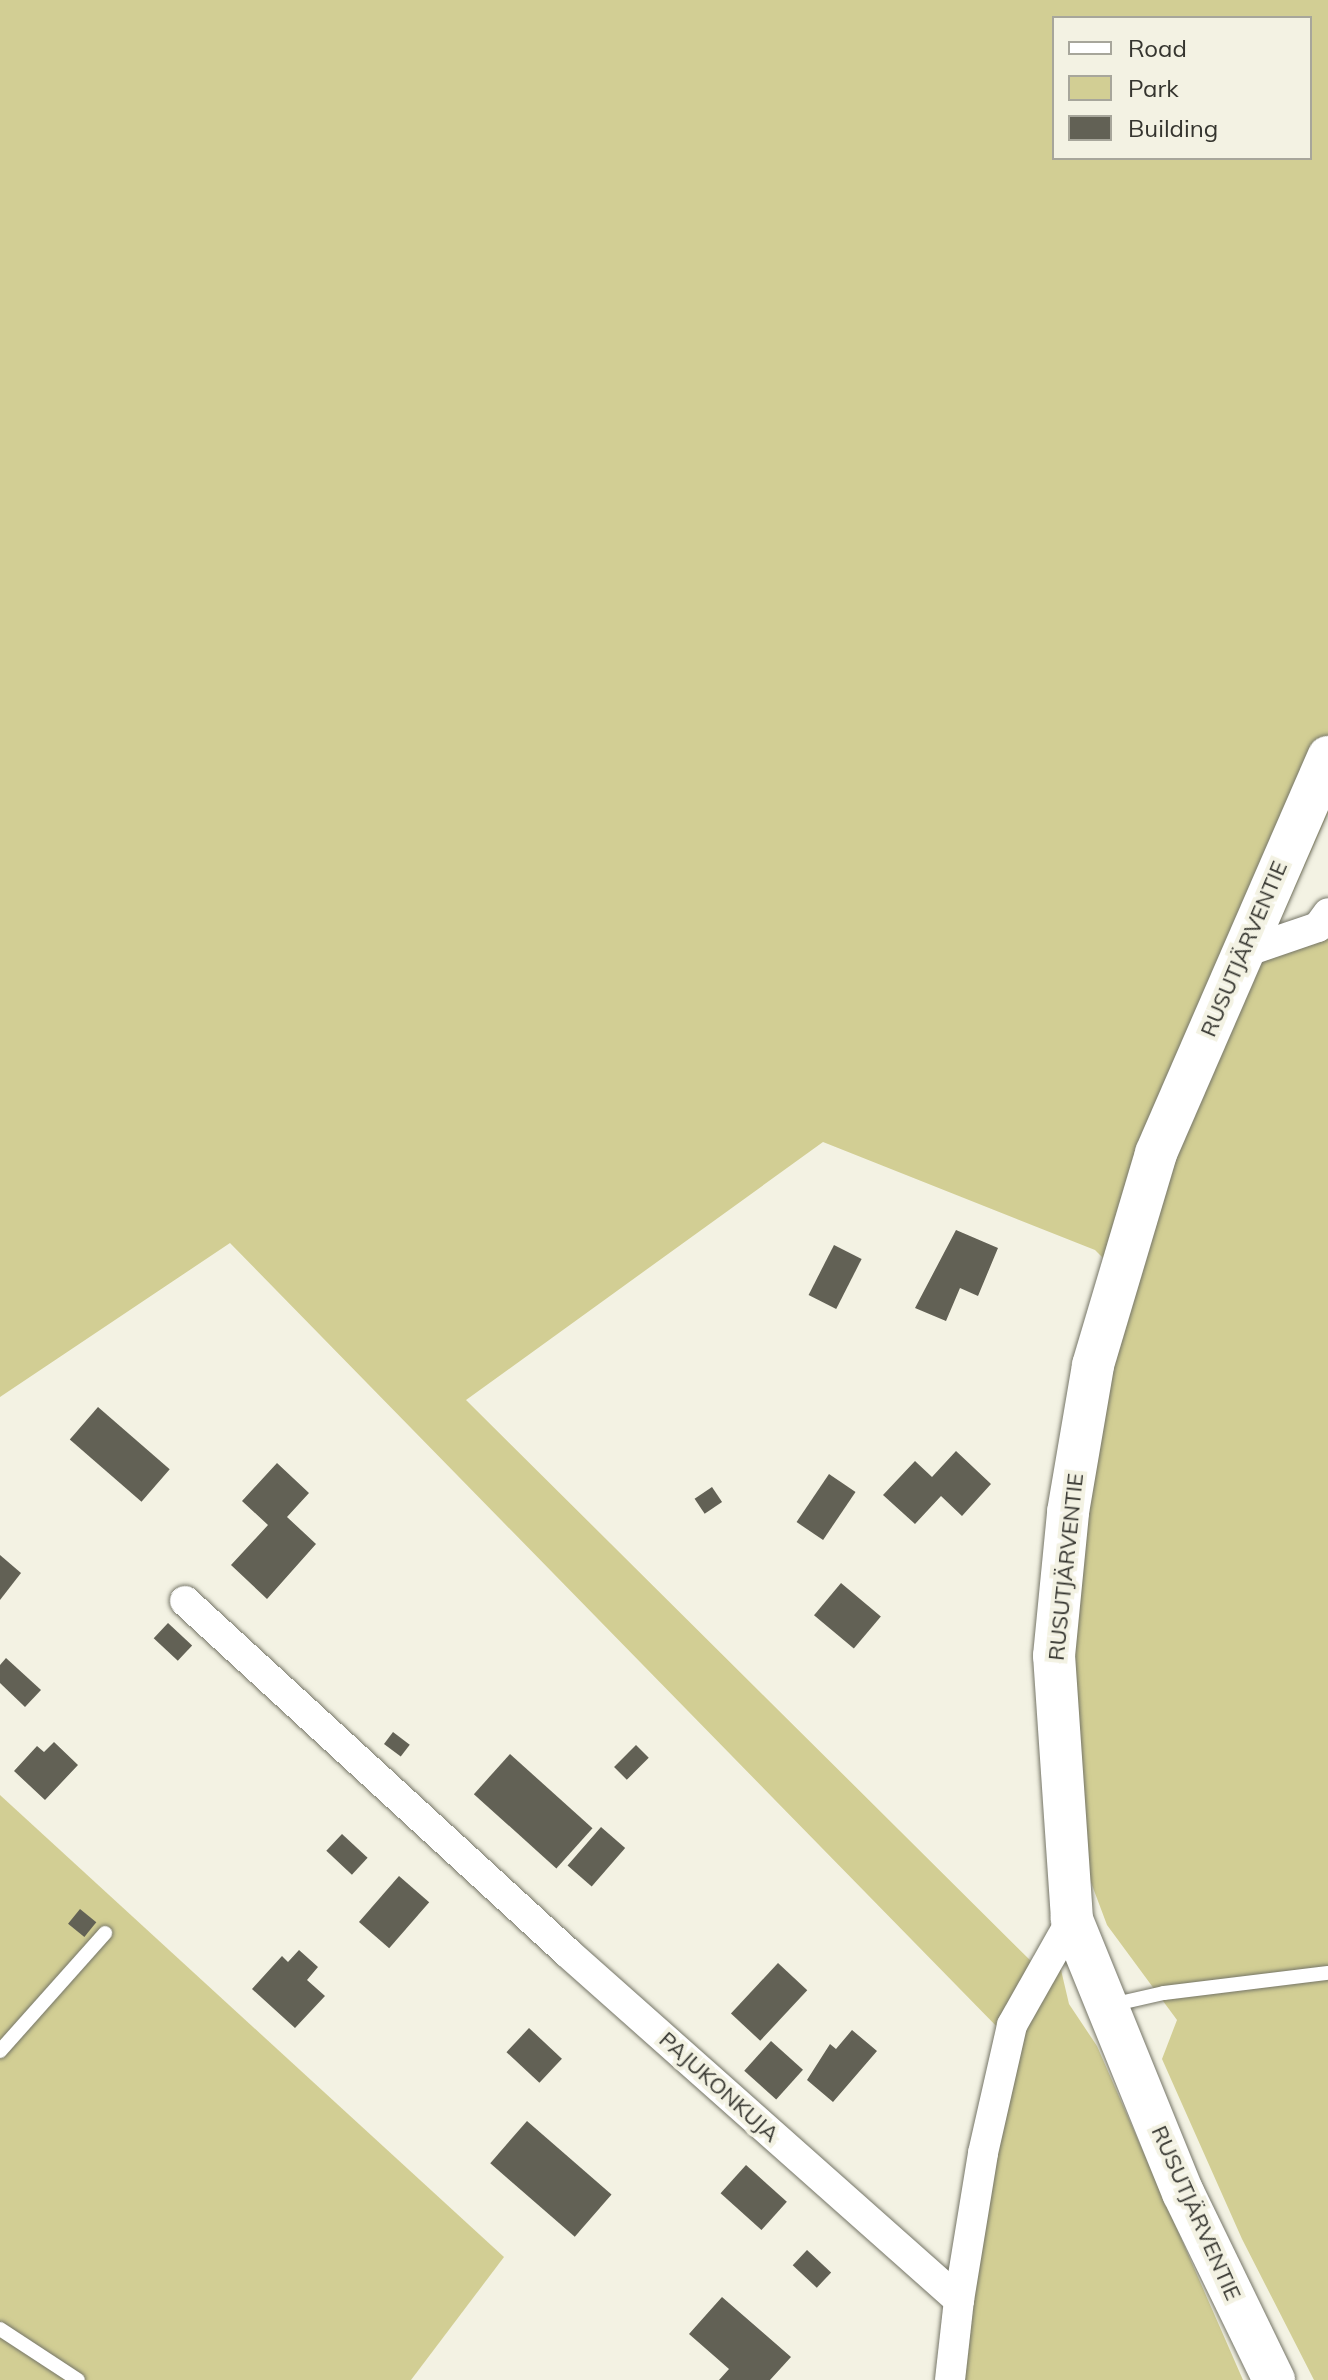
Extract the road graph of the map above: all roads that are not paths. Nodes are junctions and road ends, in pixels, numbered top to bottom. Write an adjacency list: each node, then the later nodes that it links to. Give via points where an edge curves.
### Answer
1 (1328, 757): 3 (main road, RUSUTJÄRVENTIE)
2 (1328, 913): 3 (street, via 1318,927)
3 (1242, 953): 5 (main road, RUSUTJÄRVENTIE, via 1156,1153 1093,1365 1068,1512 1054,1656)
4 (185, 1601): 10 (street, PAJUKONKUJA, via 556,1942)
5 (1072, 1919): 8 (main road, RUSUTJÄRVENTIE); 10 (street, via 1012,2025 983,2153)
6 (105, 1933): 9 (lane)
7 (1328, 1973): 8 (lane, via 1164,1993)
8 (1107, 2006): 14 (main road, RUSUTJÄRVENTIE, via 1183,2193)
9 (0, 2051)
10 (959, 2300): 13 (street)
11 (0, 2329): 12 (lane)
12 (78, 2380)
13 (950, 2380)
14 (1274, 2380)

